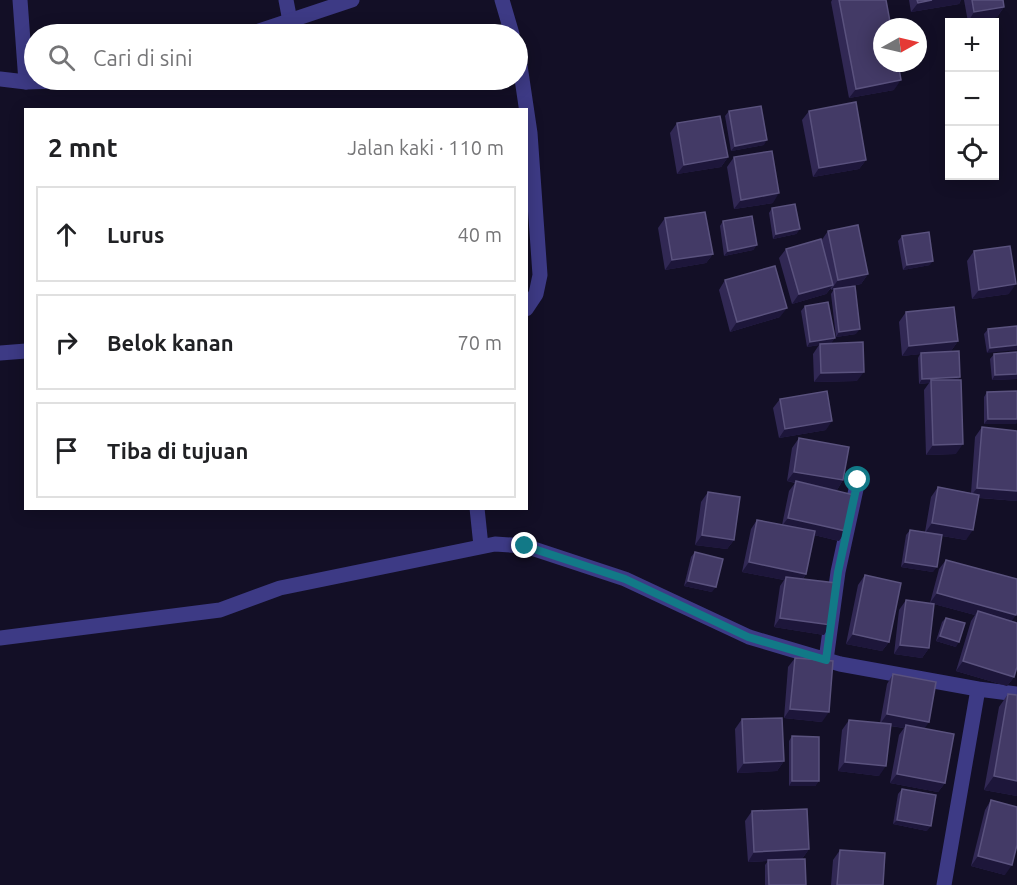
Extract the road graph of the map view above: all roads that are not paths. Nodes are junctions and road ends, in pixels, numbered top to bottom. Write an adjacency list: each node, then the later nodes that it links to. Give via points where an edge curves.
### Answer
1 (20, 0): 8 (street)
2 (286, 0): 5 (street)
3 (352, 0): 5 (street)
4 (502, 0): 7 (street)
5 (290, 21): 6 (street)
6 (281, 24)
7 (509, 24)
8 (24, 55)
9 (0, 79): 10 (street)
10 (24, 82)
11 (524, 90): 12 (street)
12 (526, 108)
13 (528, 119): 14 (street, via 540,275 536,294)
14 (528, 306)
15 (24, 351): 16 (street)
16 (0, 353)
17 (858, 480): 21 (street, via 838,572)
18 (477, 510): 19 (street)
19 (481, 546): 20 (street, via 280,588 220,609); 21 (street, via 525,546 625,579 748,637)
20 (0, 638)
21 (826, 660): 22 (street)
22 (978, 689): 23 (street); 24 (street)
23 (1017, 694)
24 (944, 885)

